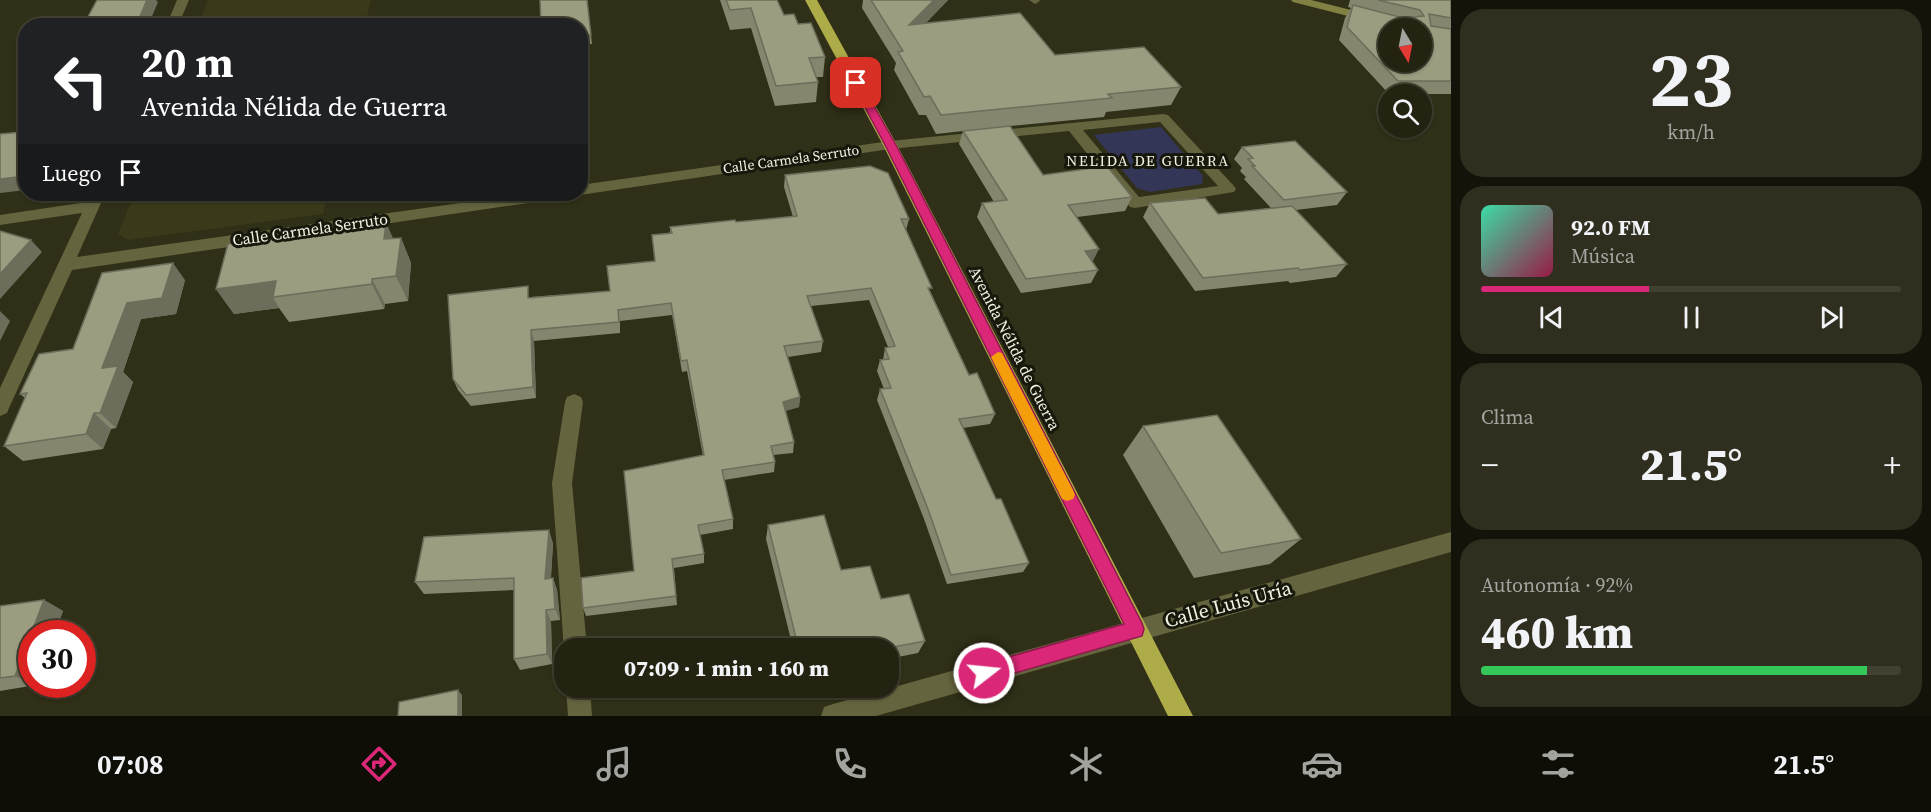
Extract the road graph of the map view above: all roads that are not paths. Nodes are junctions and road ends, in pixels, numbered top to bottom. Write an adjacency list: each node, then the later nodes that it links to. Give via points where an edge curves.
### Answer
1 (183, 0): 4 (street)
2 (812, 0): 7 (highway, Avenida Nélida de Guerra)
3 (1297, 0): 5 (main road)
4 (175, 18)
5 (1378, 21)
6 (1073, 127): 6 (street, Calle Carmela Serruto, via 1135,203 1229,189 1163,118); 7 (street, Calle Carmela Serruto)
7 (890, 145): 8 (street, Calle Carmela Serruto); 17 (highway, Avenida Nélida de Guerra)
8 (588, 189)
9 (90, 201): 12 (street)
10 (95, 201): 13 (street)
11 (507, 201): 13 (street, Calle Carmela Serruto)
12 (0, 220)
13 (64, 265): 15 (street)
14 (574, 402): 18 (street, via 562,483)
15 (0, 408)
16 (1451, 542): 17 (street, Calle Luis Uría)
17 (1135, 629): 21 (street, Calle Luis Uría); 22 (highway, Avenida Nélida de Guerra)
18 (574, 638)
19 (579, 698): 20 (street)
20 (580, 716)
21 (833, 716)
22 (1181, 716)

